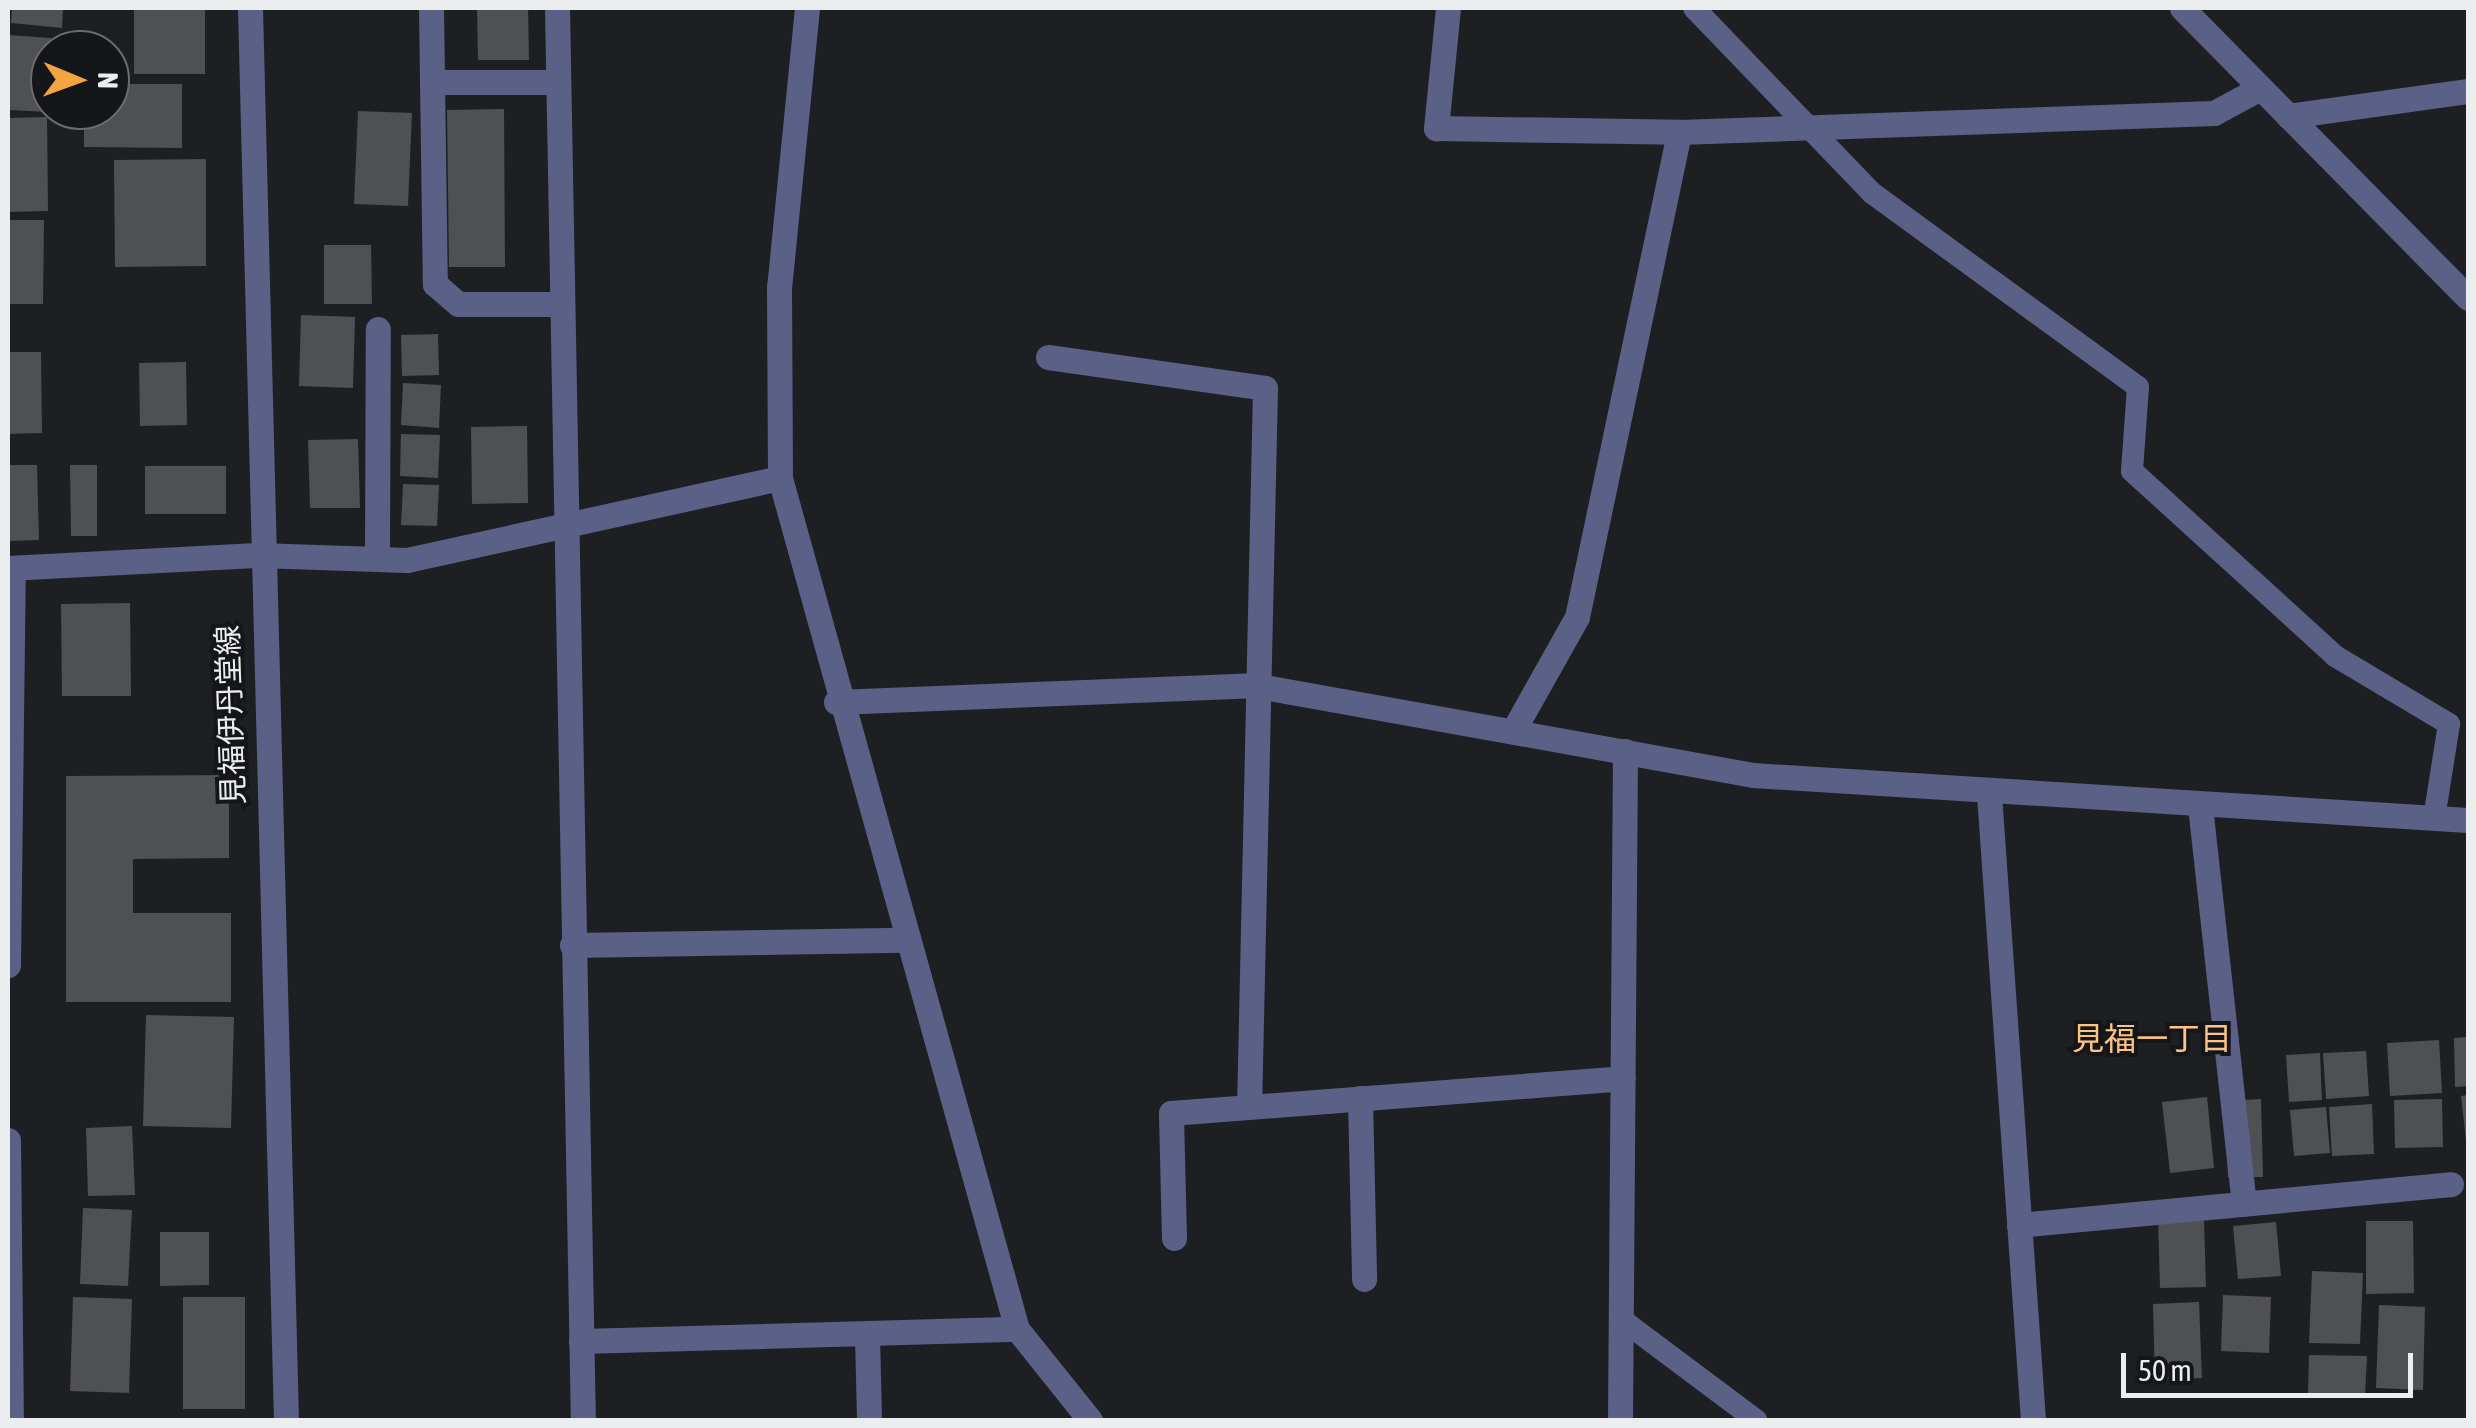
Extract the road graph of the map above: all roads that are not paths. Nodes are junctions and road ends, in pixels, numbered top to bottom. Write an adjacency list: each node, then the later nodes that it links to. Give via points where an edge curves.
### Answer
1 (250, 8): 21 (street, 見福伊丹堂線)
2 (431, 8): 8 (street)
3 (557, 8): 9 (street)
4 (807, 8): 19 (street, via 779,287)
5 (1448, 8): 14 (street, via 1436,128)
6 (1694, 8): 13 (lane)
7 (2182, 8): 10 (street)
8 (432, 82): 9 (street); 16 (street, via 435,284 458,304)
9 (558, 82): 16 (street)
10 (2260, 88): 12 (street); 13 (street, via 2214,112)
11 (2468, 92): 12 (street)
12 (2288, 116): 15 (street)
13 (1800, 127): 14 (street); 30 (lane, via 1872,192 2138,387 2132,472 2335,656 2449,724)
14 (1679, 132): 26 (street, via 1577,618)
15 (2468, 298)
16 (560, 304): 20 (street)
17 (378, 328): 22 (street)
18 (1048, 356): 24 (street, via 1265,388)
19 (780, 478): 20 (street); 25 (street)
20 (562, 521): 22 (street); 33 (street)
21 (258, 555): 22 (street); 23 (street); 49 (street, 見福伊丹堂線)
22 (378, 559)
23 (10, 568): 34 (street)
24 (1253, 685): 25 (street); 26 (street); 37 (street)
25 (836, 702): 32 (street)
26 (1512, 731): 27 (street)
27 (1626, 750): 28 (street, via 1752,775); 35 (street)
28 (1989, 794): 29 (street); 41 (street)
29 (2200, 806): 30 (street); 40 (street)
30 (2434, 819): 31 (street)
31 (2468, 820)
32 (904, 940): 33 (street); 45 (street)
33 (572, 945): 47 (street)
34 (8, 966)
35 (1623, 1078): 36 (street); 44 (street)
36 (1360, 1098): 37 (street); 43 (street)
37 (1249, 1107): 42 (street, via 1171,1113)
38 (8, 1140): 48 (street)
39 (2451, 1184): 40 (street)
40 (2244, 1204): 41 (street)
41 (2019, 1225): 55 (street)
42 (1174, 1238)
43 (1364, 1279)
44 (1621, 1319): 53 (street); 54 (lane)
45 (1016, 1329): 46 (street); 52 (street)
46 (867, 1336): 47 (street); 51 (street)
47 (581, 1341): 50 (street)
48 (11, 1420)
49 (286, 1420)
50 (583, 1420)
51 (869, 1420)
52 (1090, 1420)
53 (1620, 1420)
54 (1756, 1420)
55 (2033, 1420)

